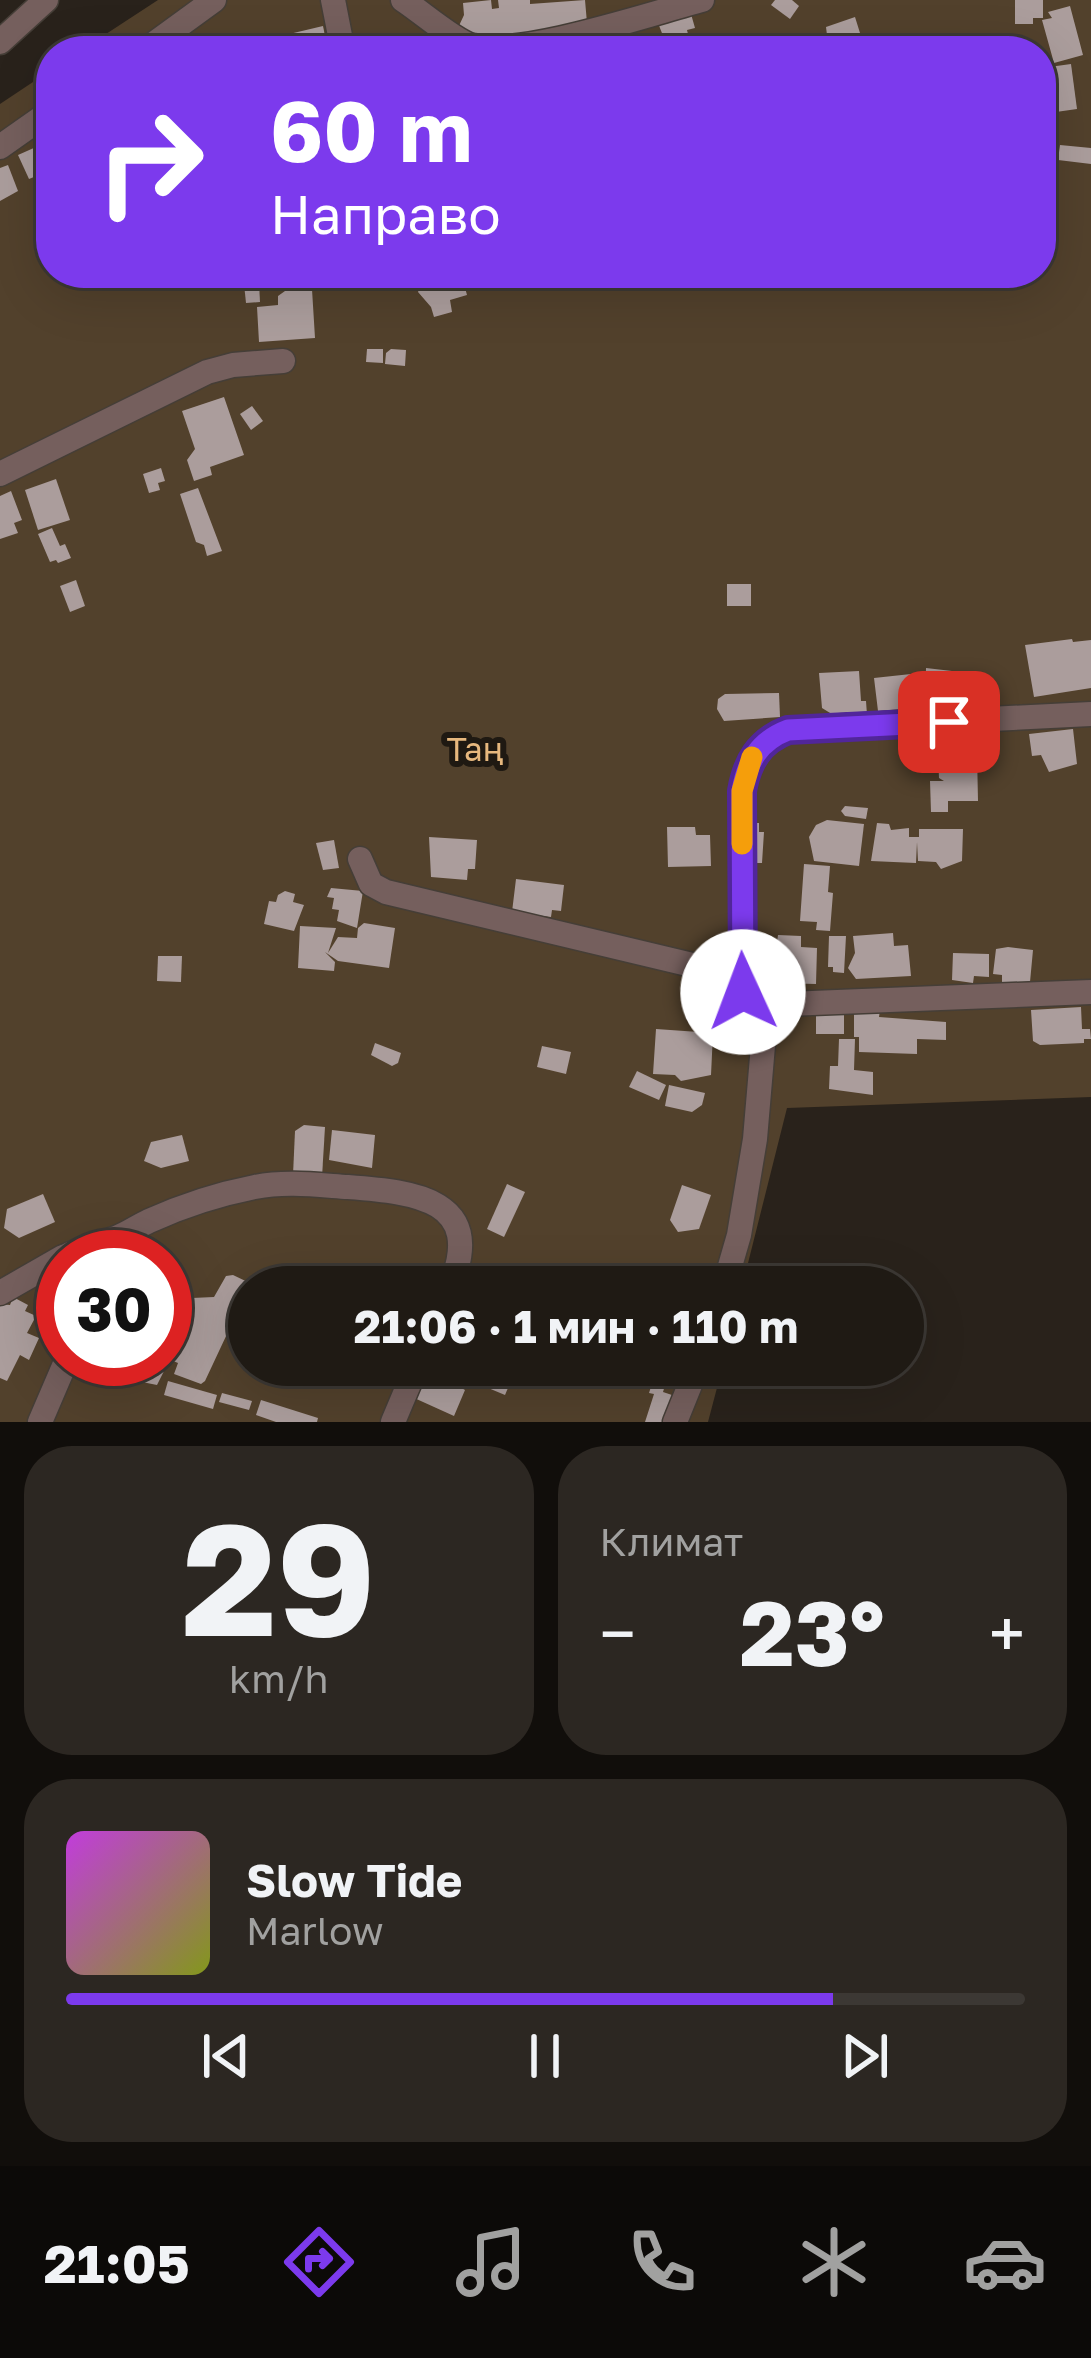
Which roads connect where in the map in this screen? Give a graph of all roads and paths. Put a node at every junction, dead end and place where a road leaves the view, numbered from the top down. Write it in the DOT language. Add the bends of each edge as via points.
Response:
graph roads {
  1 [pos="46,0"];
  2 [pos="214,0"];
  3 [pos="333,0"];
  4 [pos="403,0"];
  5 [pos="702,0"];
  6 [pos="165,36"];
  7 [pos="340,36"];
  8 [pos="455,36"];
  9 [pos="563,36"];
  10 [pos="0,41"];
  11 [pos="36,122"];
  12 [pos="0,147"];
  13 [pos="283,361"];
  14 [pos="0,474"];
  15 [pos="1091,714"];
  16 [pos="360,859"];
  17 [pos="743,992"];
  18 [pos="1091,992"];
  19 [pos="776,1007"];
  20 [pos="134,1230"];
  21 [pos="460,1266"];
  22 [pos="730,1266"];
  23 [pos="36,1272"];
  24 [pos="0,1293"];
  25 [pos="56,1386"];
  26 [pos="409,1386"];
  27 [pos="690,1386"];
  28 [pos="40,1422"];
  29 [pos="393,1422"];
  30 [pos="675,1422"];
  1 -- 10 [label="street"];
  2 -- 6 [label="street"];
  3 -- 7 [label="street"];
  4 -- 8 [label="street"];
  5 -- 9 [label="street"];
  11 -- 12 [label="street"];
  13 -- 14 [label="street" via="207,372"];
  15 -- 17 [label="street" via="788,730 770,739 750,760 742,791"];
  16 -- 17 [label="street" via="371,884 386,892 713,970"];
  17 -- 19 [label="street"];
  18 -- 19 [label="street"];
  19 -- 22 [label="street" via="765,1022 755,1138"];
  20 -- 21 [label="street" via="281,1183 413,1195 447,1210"];
  23 -- 24 [label="street"];
  25 -- 28 [label="street"];
  26 -- 29 [label="street"];
  27 -- 30 [label="street"];
}
